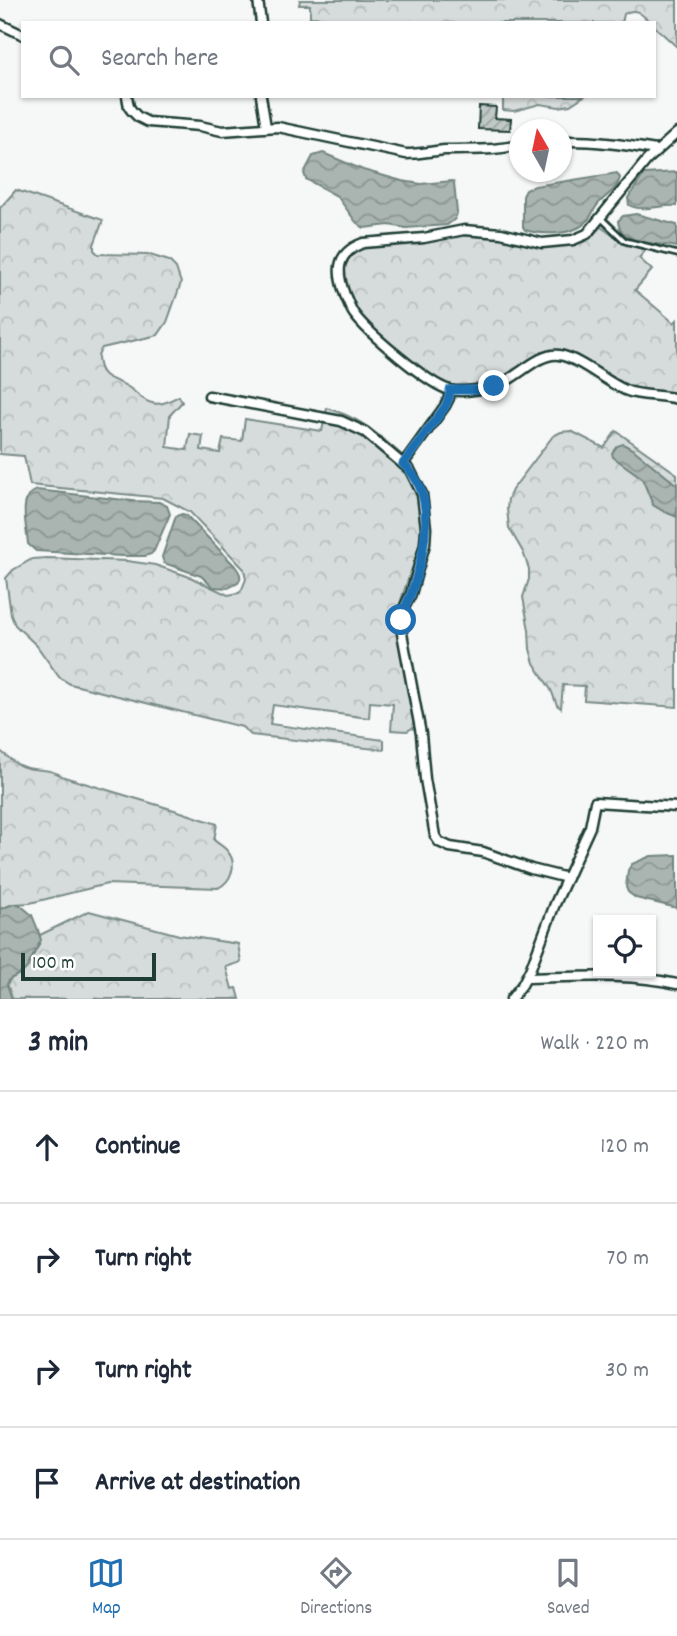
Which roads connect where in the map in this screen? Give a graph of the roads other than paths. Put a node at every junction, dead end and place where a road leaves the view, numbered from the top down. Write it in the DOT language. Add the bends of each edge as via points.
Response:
graph roads {
  1 [pos="258,0"];
  2 [pos="261,21"];
  3 [pos="0,24"];
  4 [pos="21,34"];
  5 [pos="127,98"];
  6 [pos="261,98"];
  7 [pos="266,127"];
  8 [pos="677,133"];
  9 [pos="572,141"];
  10 [pos="509,147"];
  11 [pos="656,150"];
  12 [pos="601,217"];
  13 [pos="677,254"];
  14 [pos="450,390"];
  15 [pos="209,396"];
  16 [pos="677,399"];
  17 [pos="403,464"];
  18 [pos="677,807"];
  19 [pos="567,877"];
  20 [pos="526,978"];
  21 [pos="677,984"];
  22 [pos="511,999"];
  1 -- 2 [label="street"];
  3 -- 4 [label="street"];
  5 -- 7 [label="street" via="132,111 148,122 222,131"];
  6 -- 7 [label="street"];
  7 -- 10 [label="street" via="406,154"];
  8 -- 11 [label="street"];
  9 -- 11 [label="street"];
  11 -- 12 [label="street"];
  12 -- 13 [label="lane" via="625,241"];
  12 -- 14 [label="street" via="587,234 564,242 542,243 464,230 363,243 346,253 340,280 354,315 421,374"];
  14 -- 16 [label="street" via="494,386 541,358 559,355 628,391"];
  14 -- 17 [label="street" via="445,407"];
  15 -- 17 [label="street" via="341,421 365,432"];
  17 -- 19 [label="street" via="419,487 426,528 401,628 435,836 450,847"];
  18 -- 19 [label="street" via="595,802 590,827"];
  19 -- 20 [label="street"];
  20 -- 21 [label="street" via="620,976"];
  20 -- 22 [label="street"];
}
